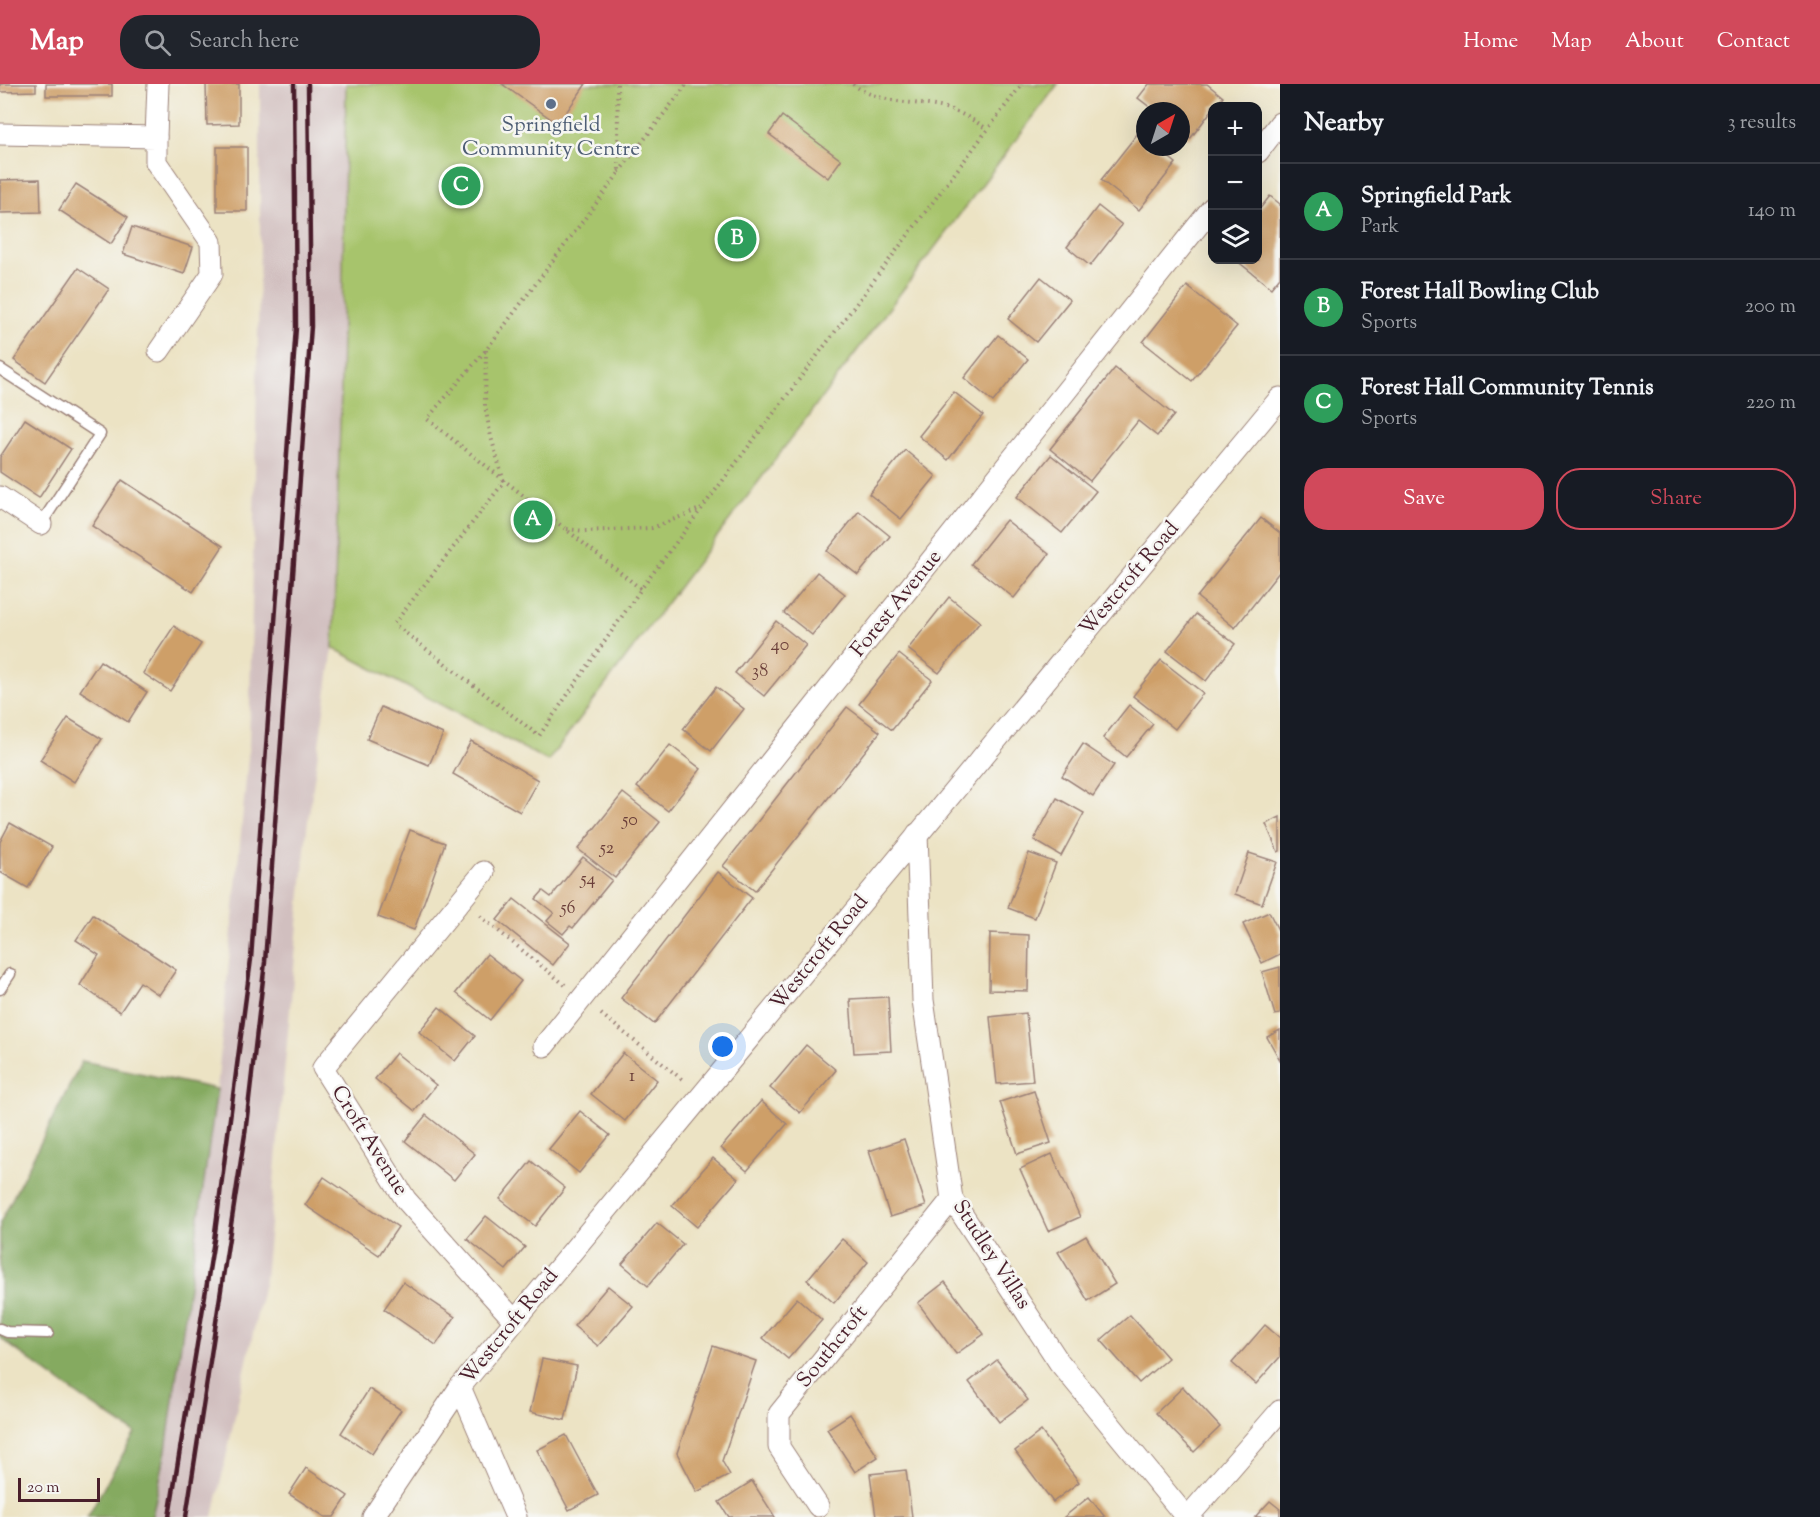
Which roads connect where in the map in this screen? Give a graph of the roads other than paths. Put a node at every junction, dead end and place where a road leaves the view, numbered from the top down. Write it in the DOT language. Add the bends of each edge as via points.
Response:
graph roads {
  1 [pos="158,84"];
  2 [pos="1280,123"];
  3 [pos="0,134"];
  4 [pos="156,137"];
  5 [pos="1262,146"];
  6 [pos="1210,210"];
  7 [pos="159,351"];
  8 [pos="0,369"];
  9 [pos="1276,410"];
  10 [pos="0,497"];
  11 [pos="41,524"];
  12 [pos="917,834"];
  13 [pos="484,872"];
  14 [pos="10,974"];
  15 [pos="0,989"];
  16 [pos="544,1046"];
  17 [pos="952,1199"];
  18 [pos="514,1320"];
  19 [pos="0,1329"];
  20 [pos="48,1332"];
  21 [pos="460,1387"];
  22 [pos="1280,1411"];
  23 [pos="818,1506"];
  24 [pos="373,1517"];
  25 [pos="516,1517"];
  26 [pos="1187,1517"];
  1 -- 4 [label="street"];
  2 -- 5 [label="street"];
  3 -- 4 [label="street"];
  4 -- 7 [label="street" via="156,162 211,242 212,274"];
  6 -- 16 [label="street, Forest Avenue"];
  8 -- 11 [label="lane" via="100,434"];
  9 -- 12 [label="street, Westcroft Road"];
  10 -- 11 [label="street"];
  12 -- 17 [label="street, Studley Villas" via="923,1000"];
  12 -- 18 [label="street, Westcroft Road"];
  13 -- 18 [label="street, Croft Avenue" via="323,1068 406,1200"];
  14 -- 15 [label="lane"];
  17 -- 23 [label="street, Southcroft" via="779,1414 779,1447"];
  17 -- 26 [label="street, Studley Villas" via="1059,1362"];
  18 -- 21 [label="street, Westcroft Road"];
  19 -- 20 [label="lane"];
  21 -- 24 [label="street, Westcroft Road"];
  21 -- 25 [label="street"];
  22 -- 26 [label="street"];
}
